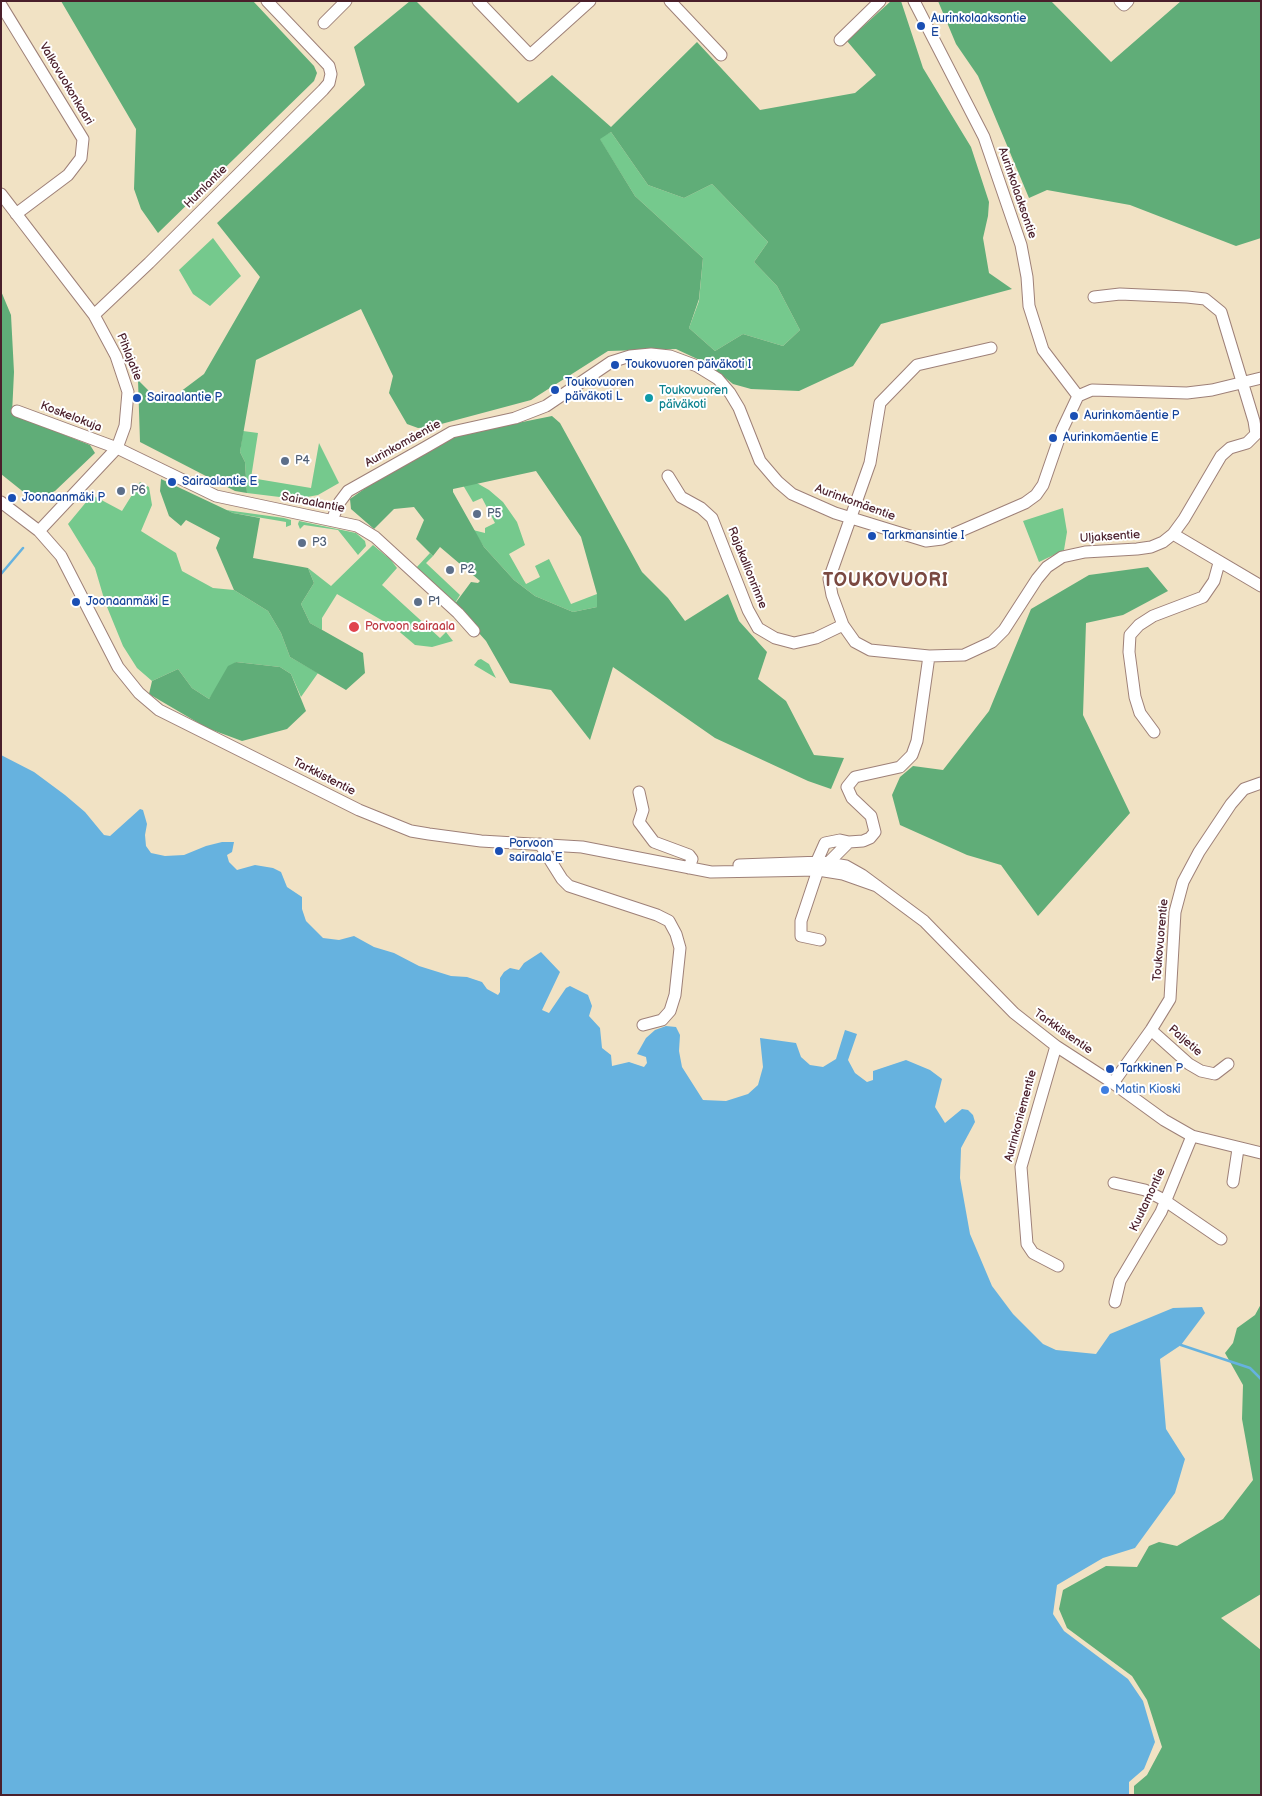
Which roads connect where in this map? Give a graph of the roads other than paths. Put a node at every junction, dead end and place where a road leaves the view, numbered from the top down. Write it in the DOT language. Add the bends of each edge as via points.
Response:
graph roads {
  1 [pos="267,1"];
  2 [pos="346,1"];
  3 [pos="478,1"];
  4 [pos="590,1"];
  5 [pos="670,1"];
  6 [pos="880,1"];
  7 [pos="914,1"];
  8 [pos="1120,1"];
  9 [pos="1128,1"];
  10 [pos="1,4"];
  11 [pos="324,22"];
  12 [pos="840,40"];
  13 [pos="721,55"];
  14 [pos="1,194"];
  15 [pos="16,214"];
  16 [pos="1094,297"];
  17 [pos="94,315"];
  18 [pos="991,348"];
  19 [pos="1261,378"];
  20 [pos="1242,384"];
  21 [pos="1078,396"];
  22 [pos="17,411"];
  23 [pos="117,448"];
  24 [pos="668,476"];
  25 [pos="1,502"];
  26 [pos="851,517"];
  27 [pos="332,520"];
  28 [pos="39,531"];
  29 [pos="1173,534"];
  30 [pos="1219,563"];
  31 [pos="1261,586"];
  32 [pos="843,625"];
  33 [pos="474,632"];
  34 [pos="929,656"];
  35 [pos="1154,732"];
  36 [pos="1261,783"];
  37 [pos="639,792"];
  38 [pos="849,842"];
  39 [pos="540,844"];
  40 [pos="830,863"];
  41 [pos="817,866"];
  42 [pos="694,869"];
  43 [pos="877,886"];
  44 [pos="820,940"];
  45 [pos="644,1025"];
  46 [pos="1151,1030"];
  47 [pos="1056,1046"];
  48 [pos="1228,1064"];
  49 [pos="1113,1083"];
  50 [pos="1192,1136"];
  51 [pos="1238,1149"];
  52 [pos="1261,1153"];
  53 [pos="1233,1182"];
  54 [pos="1114,1183"];
  55 [pos="1164,1200"];
  56 [pos="1221,1239"];
  57 [pos="1058,1266"];
  58 [pos="1115,1302"];
  1 -- 17 [label="street, Humlantie" via="329,66 332,74 324,90"];
  2 -- 11 [label="street"];
  3 -- 4 [label="street" via="530,55"];
  5 -- 13 [label="street"];
  6 -- 12 [label="street"];
  7 -- 21 [label="street, Aurinkolaaksontie" via="984,137 1021,245 1029,306 1043,350"];
  8 -- 9 [label="street" via="1124,5"];
  10 -- 15 [label="street, Valkovuokonkaari" via="83,139 81,158 68,175"];
  14 -- 15 [label="street, Pihlajatie"];
  15 -- 17 [label="street, Pihlajatie"];
  16 -- 20 [label="street, Uljaksentie" via="1120,294 1205,299 1221,312"];
  17 -- 23 [label="street, Pihlajatie" via="116,356 128,392 125,426"];
  18 -- 26 [label="street" via="917,365 880,403 870,463"];
  19 -- 20 [label="street"];
  20 -- 21 [label="street" via="1188,393 1092,390"];
  20 -- 29 [label="street, Uljaksentie" via="1256,434 1247,443 1230,448 1221,456"];
  21 -- 26 [label="street, Aurinkomäentie" via="1043,485 1025,503 942,539 926,541"];
  22 -- 23 [label="street, Koskelokuja"];
  23 -- 27 [label="street, Sairaalantie" via="216,496"];
  23 -- 28 [label="street, Pihlajatie"];
  24 -- 32 [label="street, Rajakallionrinne" via="681,497 712,518 758,628 775,638 794,643 816,638"];
  25 -- 28 [label="street, Tarkkistentie"];
  26 -- 27 [label="street, Aurinkomäentie" via="792,494 778,482 760,461 739,408 718,379 697,366 670,356 651,354 611,362 546,406 515,418 452,432 348,491 338,503"];
  26 -- 32 [label="street" via="829,579"];
  27 -- 33 [label="street, Sairaalantie" via="357,526 375,537 458,613"];
  28 -- 39 [label="street, Tarkkistentie" via="67,566 118,667 139,693 159,710 359,810 411,831 481,841"];
  29 -- 30 [label="street"];
  29 -- 34 [label="street, Uljaksentie" via="1151,547 1085,552 1062,558 1037,578 1004,630 992,642 964,655"];
  30 -- 31 [label="street"];
  30 -- 35 [label="street" via="1214,582 1203,597 1153,616 1130,634 1135,698 1140,713"];
  32 -- 34 [label="street, Uljaksentie" via="855,642 870,650"];
  34 -- 38 [label="street" via="916,748 900,767 861,775 850,781 847,792 871,816 875,829 870,838"];
  36 -- 46 [label="street, Toukovuorentie" via="1244,789 1231,804 1183,882 1176,912 1170,999"];
  37 -- 42 [label="street" via="643,827 654,842 689,855"];
  38 -- 40 [label="street"];
  38 -- 41 [label="street" via="825,843"];
  39 -- 42 [label="street, Tarkkistentie" via="582,847"];
  39 -- 45 [label="street" via="569,886 669,921 680,948 675,995 670,1011 662,1020"];
  40 -- 41 [label="street"];
  40 -- 43 [label="street, Tarkkistentie" via="854,871"];
  41 -- 42 [label="street, Tarkkistentie" via="771,862"];
  41 -- 43 [label="street, Tarkkistentie"];
  41 -- 44 [label="street" via="801,921 801,936"];
  43 -- 47 [label="street, Tarkkistentie" via="924,921 1014,1013"];
  46 -- 48 [label="street, Paljetie" via="1200,1071 1215,1074"];
  46 -- 49 [label="street, Toukovuorentie"];
  47 -- 49 [label="street, Tarkkistentie"];
  47 -- 57 [label="street, Aurinkoniementie" via="1020,1167 1027,1244 1034,1253"];
  49 -- 50 [label="street, Tarkkistentie" via="1153,1113"];
  50 -- 51 [label="street, Tarkkistentie"];
  50 -- 55 [label="street, Kuutamontie"];
  51 -- 52 [label="street, Tarkkistentie"];
  51 -- 53 [label="street"];
  54 -- 55 [label="street" via="1145,1190"];
  55 -- 56 [label="street"];
  55 -- 58 [label="street, Kuutamontie" via="1154,1224 1120,1281"];
}
